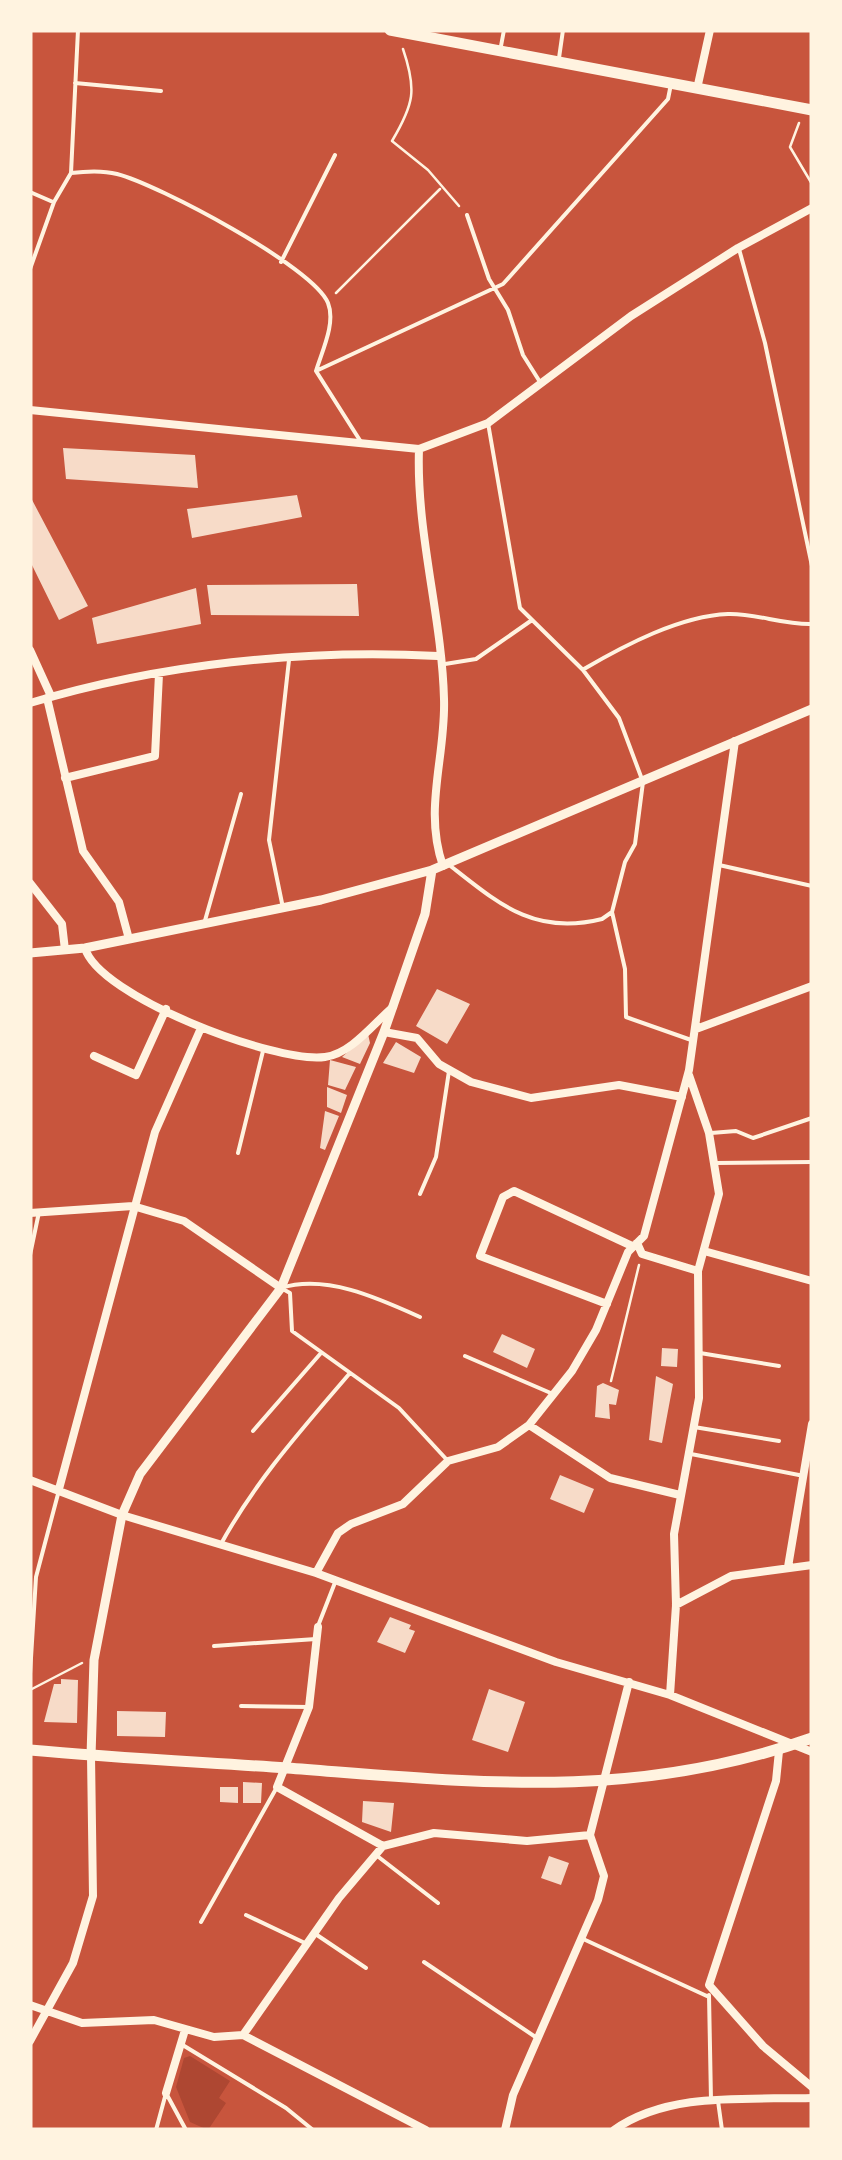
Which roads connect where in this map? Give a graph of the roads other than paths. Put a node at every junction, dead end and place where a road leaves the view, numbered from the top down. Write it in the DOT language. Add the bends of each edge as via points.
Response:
graph roads {
  1 [pos="78,30"];
  2 [pos="390,30"];
  3 [pos="504,30"];
  4 [pos="563,30"];
  5 [pos="710,30"];
  6 [pos="406,32"];
  7 [pos="500,51"];
  8 [pos="558,62"];
  9 [pos="75,83"];
  10 [pos="671,84"];
  11 [pos="696,89"];
  12 [pos="160,91"];
  13 [pos="808,110"];
  14 [pos="335,154"];
  15 [pos="71,173"];
  16 [pos="30,192"];
  17 [pos="54,202"];
  18 [pos="812,208"];
  19 [pos="467,215"];
  20 [pos="738,248"];
  21 [pos="281,262"];
  22 [pos="30,269"];
  23 [pos="496,286"];
  24 [pos="316,370"];
  25 [pos="540,382"];
  26 [pos="30,410"];
  27 [pos="488,422"];
  28 [pos="362,442"];
  29 [pos="419,448"];
  30 [pos="812,566"];
  31 [pos="533,620"];
  32 [pos="812,624"];
  33 [pos="30,650"];
  34 [pos="290,656"];
  35 [pos="439,661"];
  36 [pos="584,670"];
  37 [pos="159,674"];
  38 [pos="48,696"];
  39 [pos="30,703"];
  40 [pos="812,709"];
  41 [pos="735,741"];
  42 [pos="65,778"];
  43 [pos="643,782"];
  44 [pos="240,794"];
  45 [pos="718,864"];
  46 [pos="441,867"];
  47 [pos="30,882"];
  48 [pos="812,886"];
  49 [pos="283,908"];
  50 [pos="612,912"];
  51 [pos="204,924"];
  52 [pos="129,939"];
  53 [pos="85,948"];
  54 [pos="64,950"];
  55 [pos="30,953"];
  56 [pos="812,986"];
  57 [pos="393,1006"];
  58 [pos="166,1010"];
  59 [pos="201,1028"];
  60 [pos="696,1029"];
  61 [pos="384,1032"];
  62 [pos="694,1040"];
  63 [pos="263,1051"];
  64 [pos="94,1056"];
  65 [pos="450,1071"];
  66 [pos="688,1073"];
  67 [pos="682,1097"];
  68 [pos="812,1118"];
  69 [pos="710,1133"];
  70 [pos="238,1153"];
  71 [pos="812,1162"];
  72 [pos="716,1163"];
  73 [pos="420,1194"];
  74 [pos="133,1206"];
  75 [pos="34,1212"];
  76 [pos="635,1245"];
  77 [pos="704,1251"];
  78 [pos="30,1255"];
  79 [pos="698,1271"];
  80 [pos="812,1281"];
  81 [pos="280,1288"];
  82 [pos="607,1304"];
  83 [pos="420,1316"];
  84 [pos="321,1353"];
  85 [pos="700,1353"];
  86 [pos="464,1356"];
  87 [pos="780,1366"];
  88 [pos="350,1373"];
  89 [pos="553,1394"];
  90 [pos="812,1424"];
  91 [pos="528,1426"];
  92 [pos="694,1427"];
  93 [pos="253,1431"];
  94 [pos="780,1441"];
  95 [pos="688,1453"];
  96 [pos="448,1461"];
  97 [pos="804,1476"];
  98 [pos="30,1480"];
  99 [pos="59,1489"];
  100 [pos="680,1494"];
  101 [pos="122,1515"];
  102 [pos="221,1544"];
  103 [pos="812,1565"];
  104 [pos="788,1567"];
  105 [pos="316,1573"];
  106 [pos="336,1580"];
  107 [pos="676,1605"];
  108 [pos="318,1627"];
  109 [pos="316,1640"];
  110 [pos="214,1646"];
  111 [pos="30,1674"];
  112 [pos="628,1682"];
  113 [pos="670,1695"];
  114 [pos="241,1706"];
  115 [pos="309,1706"];
  116 [pos="812,1738"];
  117 [pos="797,1744"];
  118 [pos="30,1750"];
  119 [pos="778,1751"];
  120 [pos="812,1752"];
  121 [pos="91,1756"];
  122 [pos="284,1768"];
  123 [pos="602,1782"];
  124 [pos="277,1787"];
  125 [pos="590,1835"];
  126 [pos="383,1846"];
  127 [pos="376,1856"];
  128 [pos="438,1903"];
  129 [pos="246,1915"];
  130 [pos="202,1922"];
  131 [pos="314,1933"];
  132 [pos="581,1938"];
  133 [pos="306,1944"];
  134 [pos="424,1962"];
  135 [pos="366,1968"];
  136 [pos="710,1985"];
  137 [pos="709,1996"];
  138 [pos="30,2004"];
  139 [pos="47,2012"];
  140 [pos="185,2030"];
  141 [pos="242,2034"];
  142 [pos="537,2038"];
  143 [pos="30,2041"];
  144 [pos="181,2044"];
  145 [pos="812,2087"];
  146 [pos="166,2093"];
  147 [pos="812,2098"];
  148 [pos="715,2101"];
  149 [pos="156,2130"];
  150 [pos="186,2130"];
  151 [pos="313,2130"];
  152 [pos="426,2130"];
  153 [pos="506,2130"];
  154 [pos="614,2130"];
  155 [pos="722,2130"];
  1 -- 9 [label="lane"];
  2 -- 6 [label="main road"];
  3 -- 7 [label="lane"];
  4 -- 8 [label="lane"];
  5 -- 11 [label="street"];
  6 -- 7 [label="main road"];
  7 -- 8 [label="main road"];
  8 -- 10 [label="main road"];
  9 -- 12 [label="lane"];
  9 -- 15 [label="lane"];
  10 -- 11 [label="main road"];
  10 -- 23 [label="lane" via="668,100 630,144"];
  11 -- 13 [label="main road"];
  14 -- 21 [label="lane"];
  15 -- 17 [label="lane"];
  15 -- 21 [label="lane" via="118,174 163,192"];
  16 -- 17 [label="lane"];
  17 -- 22 [label="lane"];
  18 -- 20 [label="street"];
  19 -- 23 [label="lane"];
  20 -- 25 [label="street"];
  20 -- 30 [label="lane"];
  21 -- 24 [label="lane" via="328,302"];
  23 -- 24 [label="lane"];
  23 -- 25 [label="lane"];
  24 -- 28 [label="lane"];
  25 -- 27 [label="street"];
  26 -- 28 [label="street"];
  27 -- 29 [label="street"];
  27 -- 31 [label="lane" via="515,594"];
  28 -- 29 [label="street"];
  29 -- 35 [label="street"];
  31 -- 35 [label="lane" via="476,659"];
  31 -- 36 [label="lane"];
  32 -- 36 [label="lane" via="730,614 680,624"];
  33 -- 38 [label="street"];
  34 -- 35 [label="street"];
  34 -- 37 [label="street"];
  34 -- 49 [label="lane" via="269,840"];
  35 -- 46 [label="street" via="444,700 433,798"];
  36 -- 43 [label="lane" via="619,718"];
  37 -- 38 [label="street"];
  37 -- 42 [label="street" via="155,756"];
  38 -- 39 [label="street"];
  38 -- 42 [label="street"];
  40 -- 41 [label="street"];
  41 -- 43 [label="street"];
  41 -- 45 [label="street"];
  42 -- 52 [label="street" via="83,851 119,902"];
  43 -- 46 [label="street"];
  43 -- 50 [label="lane" via="639,830"];
  44 -- 51 [label="lane"];
  45 -- 48 [label="lane"];
  45 -- 60 [label="street"];
  46 -- 49 [label="street"];
  46 -- 50 [label="lane" via="534,921 581,924"];
  46 -- 57 [label="street"];
  47 -- 54 [label="street" via="62,924"];
  49 -- 51 [label="street"];
  50 -- 62 [label="lane" via="626,969 626,1017"];
  51 -- 52 [label="street"];
  52 -- 53 [label="street"];
  53 -- 54 [label="street"];
  53 -- 58 [label="street" via="106,978"];
  54 -- 55 [label="street"];
  56 -- 60 [label="street"];
  57 -- 61 [label="street"];
  57 -- 63 [label="street" via="340,1053 324,1058"];
  58 -- 59 [label="street"];
  58 -- 64 [label="street" via="136,1075"];
  59 -- 63 [label="street"];
  59 -- 74 [label="street" via="155,1132"];
  60 -- 62 [label="street"];
  61 -- 65 [label="street" via="417,1038"];
  61 -- 81 [label="street"];
  62 -- 66 [label="street"];
  63 -- 70 [label="lane"];
  65 -- 67 [label="street" via="531,1098 619,1085"];
  65 -- 73 [label="lane" via="436,1157"];
  66 -- 67 [label="street"];
  66 -- 69 [label="street"];
  67 -- 76 [label="street" via="644,1236"];
  68 -- 69 [label="lane" via="752,1138 736,1131"];
  69 -- 72 [label="street"];
  71 -- 72 [label="lane"];
  72 -- 77 [label="street" via="720,1194"];
  74 -- 75 [label="street"];
  74 -- 81 [label="street" via="184,1221"];
  74 -- 99 [label="street"];
  75 -- 78 [label="lane"];
  76 -- 79 [label="street" via="642,1254"];
  76 -- 82 [label="street"];
  76 -- 82 [label="street" via="514,1191 503,1197 480,1256"];
  77 -- 79 [label="street"];
  77 -- 80 [label="street"];
  79 -- 85 [label="street"];
  81 -- 83 [label="lane" via="305,1280"];
  81 -- 84 [label="lane" via="290,1293 292,1331"];
  81 -- 101 [label="street" via="140,1474"];
  82 -- 89 [label="street"];
  84 -- 88 [label="lane"];
  84 -- 93 [label="lane"];
  85 -- 87 [label="lane"];
  85 -- 92 [label="street"];
  86 -- 89 [label="lane"];
  88 -- 96 [label="lane" via="399,1408"];
  88 -- 102 [label="lane" via="276,1458"];
  89 -- 91 [label="street"];
  90 -- 97 [label="street"];
  91 -- 96 [label="street" via="498,1448"];
  91 -- 100 [label="street" via="610,1478"];
  92 -- 94 [label="lane"];
  92 -- 95 [label="street"];
  95 -- 97 [label="lane"];
  95 -- 100 [label="street"];
  96 -- 105 [label="street" via="403,1504 338,1533"];
  97 -- 104 [label="street"];
  98 -- 99 [label="street"];
  99 -- 101 [label="street"];
  99 -- 111 [label="lane" via="36,1578"];
  100 -- 107 [label="street"];
  101 -- 102 [label="street"];
  101 -- 121 [label="street" via="94,1660"];
  102 -- 105 [label="street"];
  103 -- 104 [label="street"];
  104 -- 107 [label="street" via="731,1576"];
  105 -- 106 [label="street"];
  106 -- 108 [label="lane"];
  106 -- 112 [label="street"];
  107 -- 113 [label="street"];
  108 -- 109 [label="street"];
  109 -- 110 [label="lane"];
  109 -- 115 [label="street"];
  112 -- 113 [label="street"];
  112 -- 123 [label="street"];
  113 -- 117 [label="street"];
  114 -- 115 [label="lane"];
  115 -- 122 [label="street"];
  116 -- 117 [label="main road"];
  117 -- 119 [label="main road"];
  117 -- 120 [label="street"];
  118 -- 121 [label="main road"];
  119 -- 123 [label="main road" via="680,1774"];
  119 -- 136 [label="street" via="776,1781"];
  121 -- 122 [label="main road"];
  121 -- 139 [label="street" via="94,1896 73,1963"];
  122 -- 123 [label="main road"];
  122 -- 124 [label="street"];
  123 -- 125 [label="street"];
  124 -- 126 [label="street"];
  124 -- 130 [label="lane"];
  125 -- 126 [label="street" via="526,1841 434,1833"];
  125 -- 132 [label="street" via="604,1876"];
  126 -- 127 [label="street"];
  127 -- 128 [label="lane"];
  127 -- 131 [label="street"];
  129 -- 133 [label="lane"];
  131 -- 133 [label="street"];
  131 -- 135 [label="lane"];
  132 -- 137 [label="lane"];
  132 -- 142 [label="street"];
  133 -- 141 [label="street"];
  134 -- 142 [label="lane"];
  136 -- 137 [label="lane"];
  136 -- 145 [label="street" via="763,2046"];
  137 -- 148 [label="lane"];
  138 -- 139 [label="street"];
  139 -- 140 [label="street" via="82,2023 154,2020"];
  139 -- 143 [label="street"];
  140 -- 141 [label="street"];
  140 -- 144 [label="street"];
  141 -- 152 [label="street"];
  142 -- 153 [label="street"];
  144 -- 146 [label="street"];
  144 -- 151 [label="lane"];
  146 -- 149 [label="lane"];
  146 -- 150 [label="lane"];
  147 -- 148 [label="street"];
  148 -- 154 [label="street" via="668,2106"];
  148 -- 155 [label="lane"];
}
